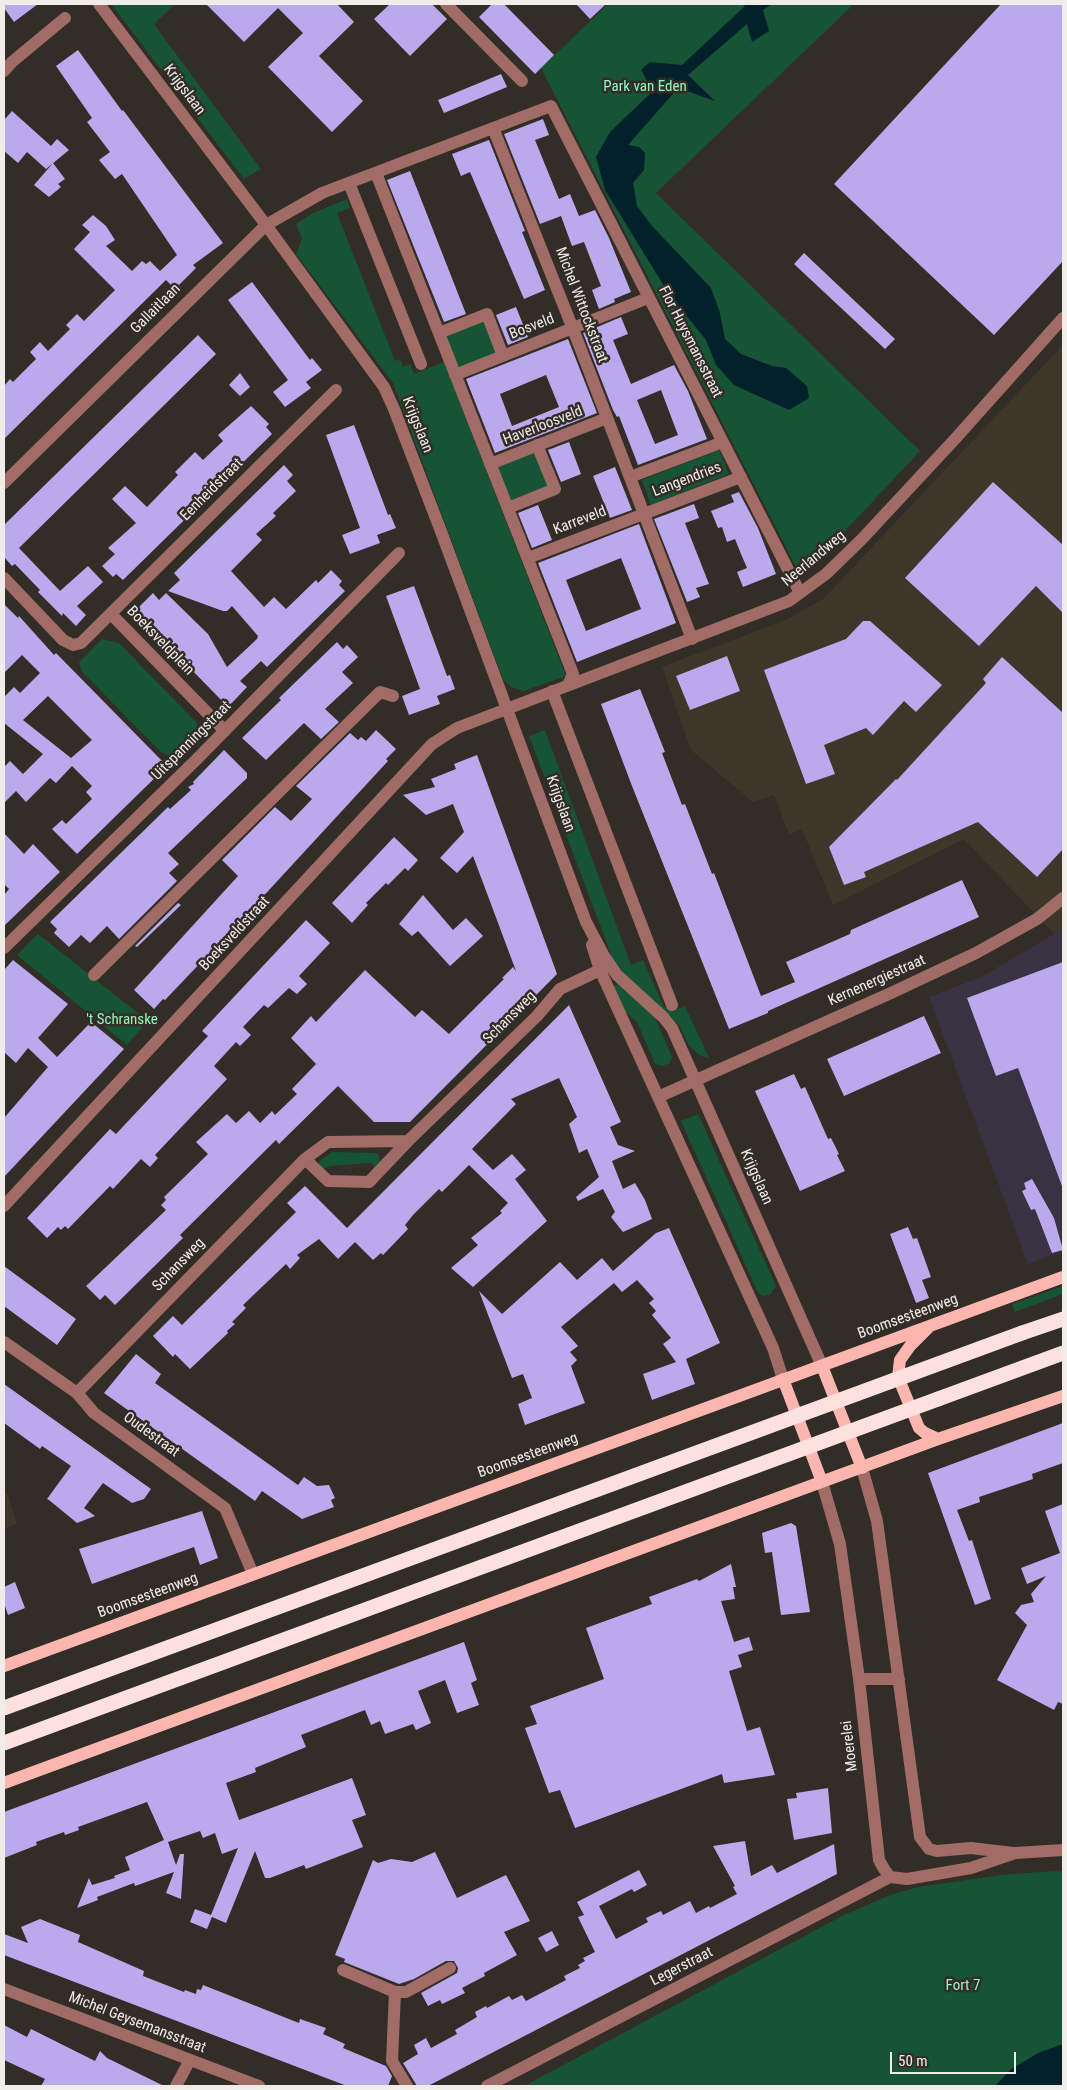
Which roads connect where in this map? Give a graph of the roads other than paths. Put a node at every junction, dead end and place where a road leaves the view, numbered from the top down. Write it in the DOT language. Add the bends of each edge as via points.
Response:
graph roads {
  1 [pos="99,4"];
  2 [pos="446,4"];
  3 [pos="66,18"];
  4 [pos="4,70"];
  5 [pos="522,81"];
  6 [pos="493,128"];
  7 [pos="376,173"];
  8 [pos="349,183"];
  9 [pos="266,225"];
  10 [pos="648,298"];
  11 [pos="1063,318"];
  12 [pos="573,329"];
  13 [pos="439,333"];
  14 [pos="503,356"];
  15 [pos="421,364"];
  16 [pos="455,375"];
  17 [pos="336,390"];
  18 [pos="607,418"];
  19 [pos="723,442"];
  20 [pos="537,446"];
  21 [pos="490,464"];
  22 [pos="741,476"];
  23 [pos="630,477"];
  24 [pos="4,483"];
  25 [pos="508,508"];
  26 [pos="644,514"];
  27 [pos="399,553"];
  28 [pos="528,558"];
  29 [pos="4,578"];
  30 [pos="800,593"];
  31 [pos="111,614"];
  32 [pos="692,639"];
  33 [pos="568,685"];
  34 [pos="552,691"];
  35 [pos="392,696"];
  36 [pos="508,708"];
  37 [pos="225,731"];
  38 [pos="1063,898"];
  39 [pos="586,922"];
  40 [pos="4,948"];
  41 [pos="600,970"];
  42 [pos="94,975"];
  43 [pos="672,1005"];
  44 [pos="696,1080"];
  45 [pos="658,1097"];
  46 [pos="408,1141"];
  47 [pos="305,1159"];
  48 [pos="4,1206"];
  49 [pos="1063,1277"];
  50 [pos="1063,1319"];
  51 [pos="930,1326"];
  52 [pos="4,1342"];
  53 [pos="1063,1353"];
  54 [pos="822,1366"];
  55 [pos="783,1379"];
  56 [pos="77,1393"];
  57 [pos="1063,1396"];
  58 [pos="938,1440"];
  59 [pos="862,1468"];
  60 [pos="822,1482"];
  61 [pos="253,1574"];
  62 [pos="4,1666"];
  63 [pos="859,1679"];
  64 [pos="899,1679"];
  65 [pos="4,1708"];
  66 [pos="4,1743"];
  67 [pos="4,1783"];
  68 [pos="1063,1850"];
  69 [pos="1015,1854"];
  70 [pos="890,1877"];
  71 [pos="450,1968"];
  72 [pos="343,1970"];
  73 [pos="4,1990"];
  74 [pos="396,1992"];
  75 [pos="190,2060"];
  76 [pos="176,2086"];
  77 [pos="259,2086"];
  78 [pos="407,2086"];
  79 [pos="487,2086"];
  1 -- 9 [label="street, Krijgslaan"];
  2 -- 5 [label="street"];
  3 -- 4 [label="street"];
  6 -- 7 [label="street"];
  6 -- 10 [label="street, Flor Huysmansstraat" via="551,106"];
  6 -- 12 [label="street, Michel Wittockstraat"];
  7 -- 8 [label="street"];
  7 -- 13 [label="street"];
  8 -- 9 [label="street, Gallaitlaan" via="310,199"];
  8 -- 15 [label="street"];
  9 -- 24 [label="street, Gallaitlaan"];
  9 -- 36 [label="street, Krijgslaan" via="384,387"];
  10 -- 12 [label="street, Bosveld"];
  10 -- 19 [label="street, Flor Huysmansstraat"];
  11 -- 30 [label="street, Neerlandweg" via="862,539 826,574"];
  12 -- 14 [label="street, Bosveld"];
  12 -- 18 [label="street, Michel Wittockstraat"];
  13 -- 14 [label="street, Bosveld" via="487,314"];
  13 -- 16 [label="street"];
  14 -- 16 [label="street, Bosveld"];
  16 -- 21 [label="street"];
  17 -- 31 [label="street, Eenheidstraat"];
  18 -- 20 [label="street, Haverloosveld"];
  18 -- 23 [label="street, Michel Wittockstraat"];
  19 -- 22 [label="street, Flor Huysmansstraat"];
  19 -- 23 [label="street"];
  20 -- 21 [label="street, Haverloosveld"];
  20 -- 25 [label="street" via="555,489"];
  21 -- 25 [label="street"];
  22 -- 26 [label="street, Langendries"];
  22 -- 30 [label="street, Flor Huysmansstraat"];
  23 -- 26 [label="street, Michel Wittockstraat"];
  25 -- 28 [label="street"];
  26 -- 28 [label="street, Karreveld"];
  26 -- 32 [label="street, Michel Wittockstraat"];
  27 -- 37 [label="street, Uitspanningstraat"];
  28 -- 33 [label="street" via="573,674"];
  29 -- 31 [label="street, Boeksveldplein" via="62,640 73,645 80,643"];
  30 -- 32 [label="street, Neerlandweg" via="789,601"];
  31 -- 37 [label="street, Boeksveldplein"];
  32 -- 33 [label="street, Neerlandweg"];
  33 -- 34 [label="street, Neerlandweg"];
  34 -- 36 [label="street, Neerlandweg"];
  34 -- 43 [label="street"];
  35 -- 42 [label="street" via="380,692"];
  36 -- 39 [label="street, Krijgslaan"];
  36 -- 48 [label="street, Boeksveldstraat" via="457,728 432,744"];
  37 -- 40 [label="street, Uitspanningstraat"];
  38 -- 44 [label="street, Kernenergiestraat" via="1037,920 968,956"];
  39 -- 41 [label="street, Krijgslaan"];
  39 -- 44 [label="street, Krijgslaan" via="617,975 672,1028"];
  41 -- 45 [label="street, Krijgslaan"];
  41 -- 46 [label="street, Schansweg" via="560,989 537,1016"];
  44 -- 45 [label="street, Kernenergiestraat"];
  44 -- 54 [label="street, Krijgslaan"];
  45 -- 55 [label="street, Krijgslaan" via="765,1331"];
  46 -- 47 [label="street, Schansweg" via="328,1142"];
  46 -- 47 [label="street, Schansweg" via="370,1182 328,1181"];
  47 -- 56 [label="street, Schansweg"];
  49 -- 51 [label="main road, Boomsesteenweg"];
  50 -- 65 [label="highway, bridge"];
  51 -- 54 [label="main road, Boomsesteenweg"];
  51 -- 58 [label="main road" via="900,1360 898,1377 920,1428"];
  52 -- 56 [label="street, Oudestraat"];
  53 -- 66 [label="highway, bridge"];
  54 -- 55 [label="main road, Boomsesteenweg"];
  54 -- 59 [label="main road, Krijgslaan"];
  55 -- 60 [label="main road, Krijgslaan"];
  55 -- 61 [label="main road, Boomsesteenweg"];
  56 -- 61 [label="street, Oudestraat" via="94,1414 225,1508"];
  57 -- 58 [label="main road"];
  58 -- 59 [label="main road"];
  59 -- 60 [label="main road"];
  59 -- 64 [label="street" via="877,1521"];
  60 -- 63 [label="street, Moerelei" via="840,1544"];
  60 -- 67 [label="main road"];
  61 -- 62 [label="main road, Boomsesteenweg"];
  63 -- 64 [label="street"];
  63 -- 70 [label="street, Moerelei" via="879,1860"];
  64 -- 69 [label="street" via="920,1837 924,1844 937,1851 971,1848"];
  68 -- 69 [label="street"];
  69 -- 70 [label="street" via="971,1868 907,1879"];
  70 -- 79 [label="street, Legerstraat"];
  71 -- 74 [label="street" via="406,1992"];
  72 -- 74 [label="street"];
  73 -- 75 [label="street, Michel Geysemansstraat"];
  74 -- 78 [label="street" via="392,2061"];
  75 -- 76 [label="street"];
  75 -- 77 [label="street, Michel Geysemansstraat"];
}
